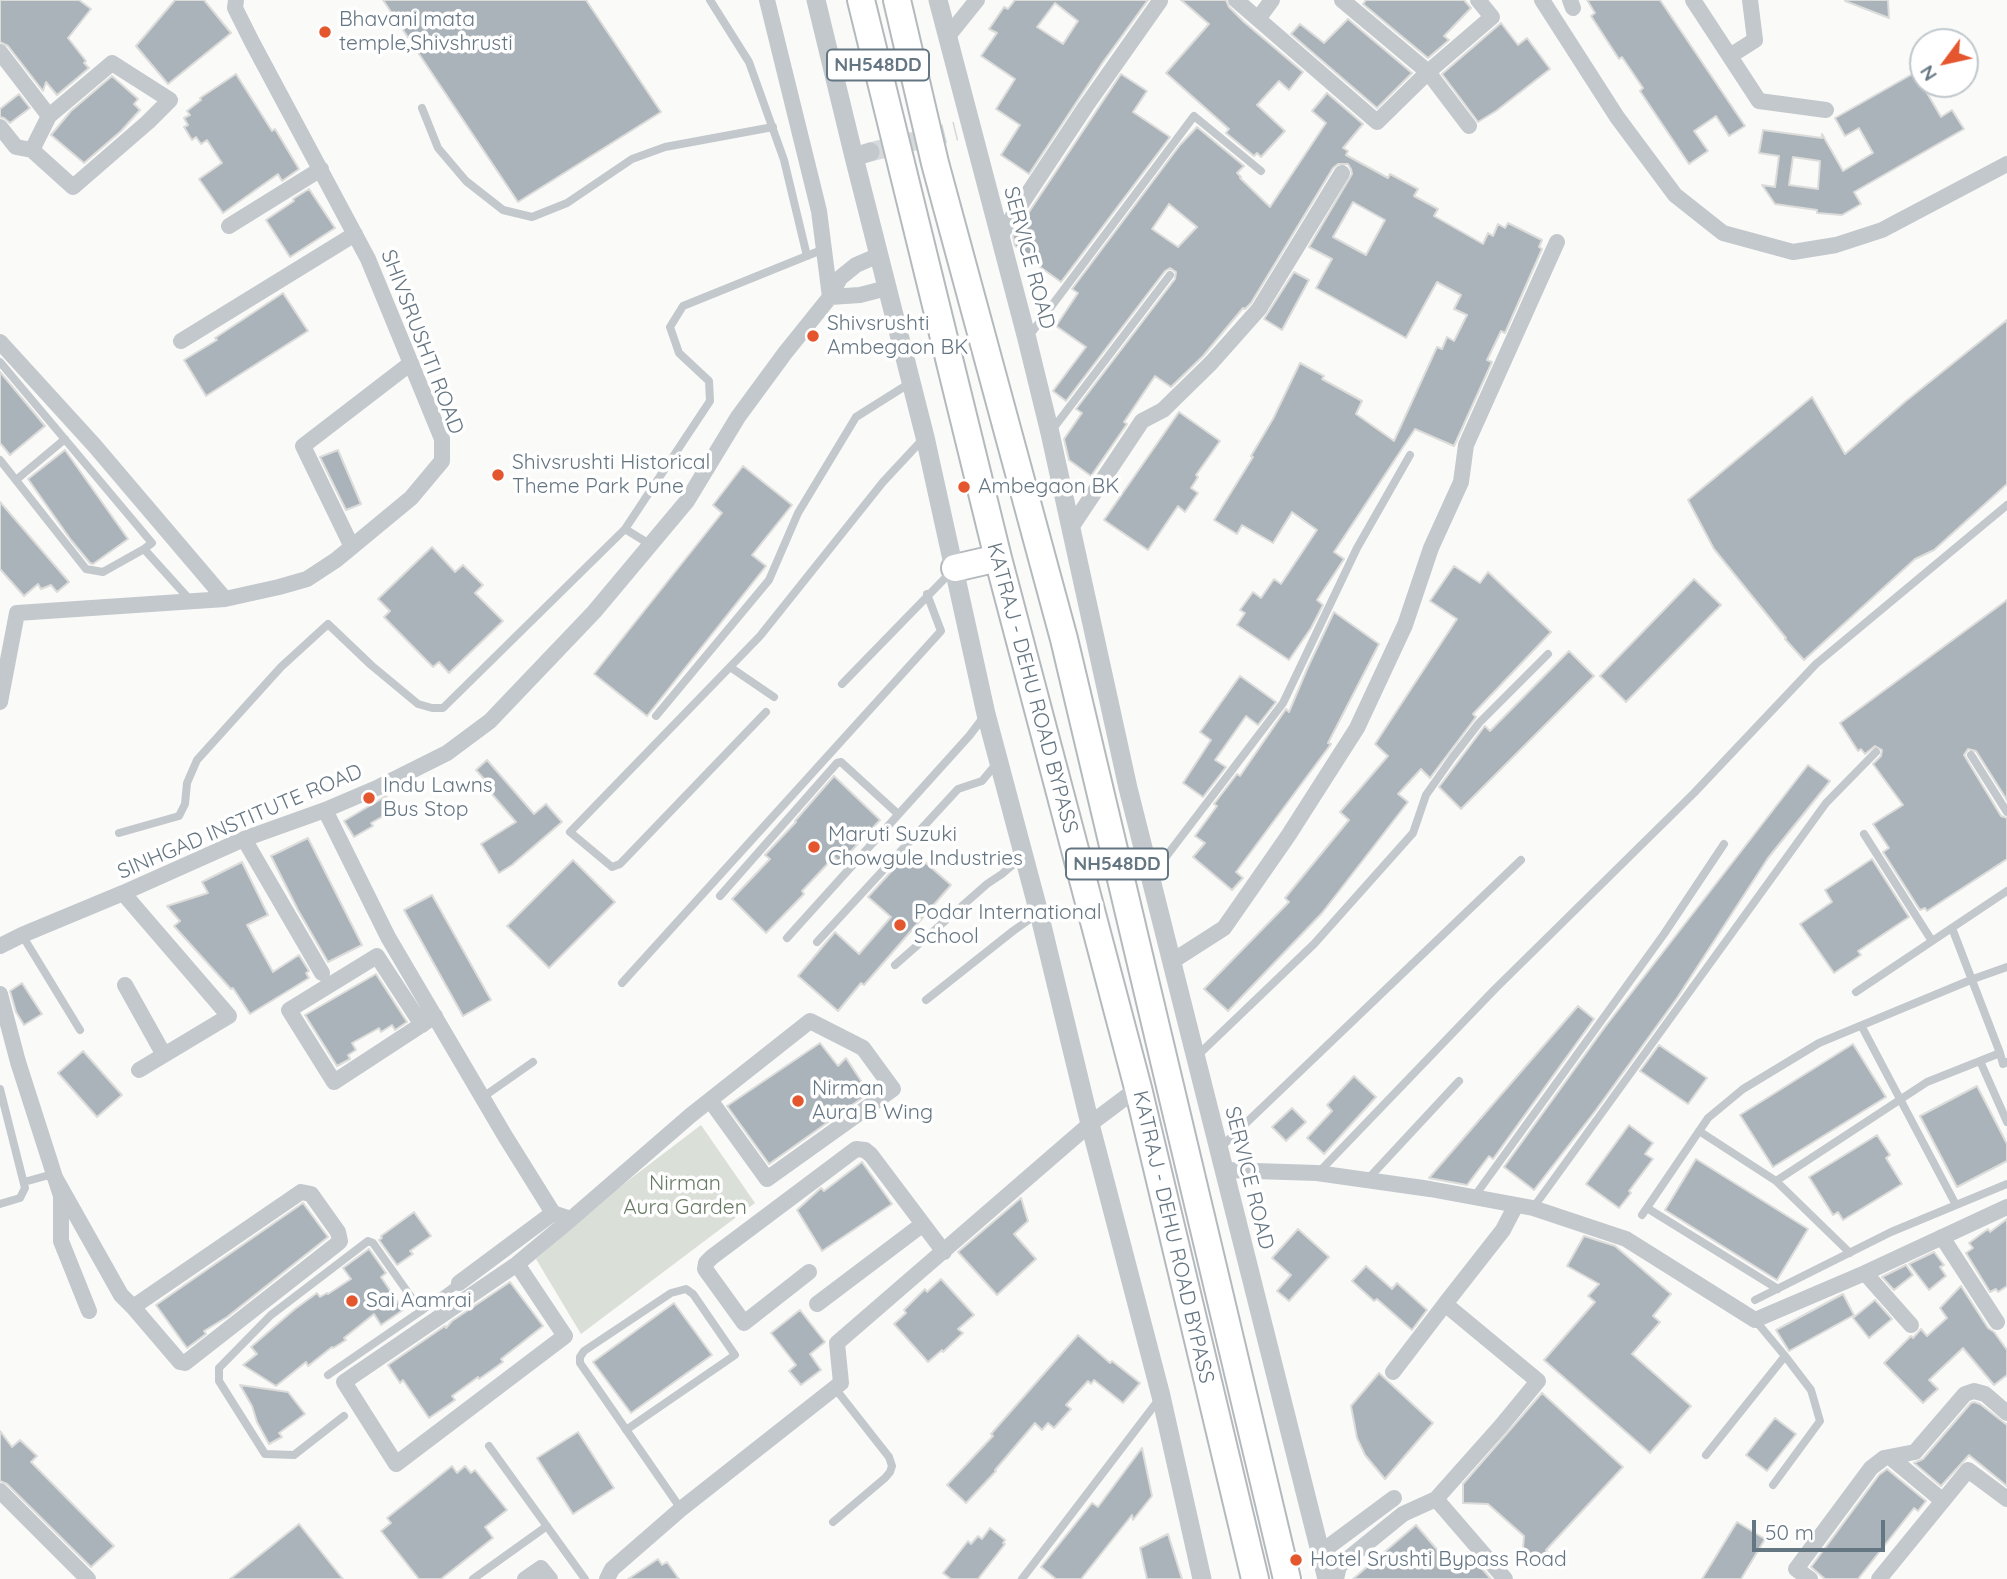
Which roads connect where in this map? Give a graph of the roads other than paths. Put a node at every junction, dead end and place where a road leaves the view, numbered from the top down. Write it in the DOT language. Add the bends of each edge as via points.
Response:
graph roads {
  1 [pos="236,0"];
  2 [pos="710,0"];
  3 [pos="767,0"];
  4 [pos="816,0"];
  5 [pos="861,0"];
  6 [pos="897,0"];
  7 [pos="939,0"];
  8 [pos="977,0"];
  9 [pos="1236,0"];
  10 [pos="1272,0"];
  11 [pos="1342,0"];
  12 [pos="1478,0"];
  13 [pos="1542,0"];
  14 [pos="1693,0"];
  15 [pos="1750,0"];
  16 [pos="1160,1"];
  17 [pos="1258,19"];
  18 [pos="948,36"];
  19 [pos="0,52"];
  20 [pos="1730,56"];
  21 [pos="1428,72"];
  22 [pos="422,108"];
  23 [pos="1826,110"];
  24 [pos="49,116"];
  25 [pos="1469,126"];
  26 [pos="0,127"];
  27 [pos="773,127"];
  28 [pos="32,150"];
  29 [pos="2007,164"];
  30 [pos="321,169"];
  31 [pos="1261,171"];
  32 [pos="1342,173"];
  33 [pos="229,226"];
  34 [pos="355,234"];
  35 [pos="1000,236"];
  36 [pos="1557,242"];
  37 [pos="824,249"];
  38 [pos="878,255"];
  39 [pos="807,256"];
  40 [pos="1170,275"];
  41 [pos="887,288"];
  42 [pos="830,297"];
  43 [pos="1027,339"];
  44 [pos="181,341"];
  45 [pos="0,342"];
  46 [pos="0,362"];
  47 [pos="411,363"];
  48 [pos="911,383"];
  49 [pos="1050,433"];
  50 [pos="925,437"];
  51 [pos="65,439"];
  52 [pos="1410,454"];
  53 [pos="0,460"];
  54 [pos="16,480"];
  55 [pos="2007,505"];
  56 [pos="625,529"];
  57 [pos="1070,529"];
  58 [pos="651,545"];
  59 [pos="352,547"];
  60 [pos="144,549"];
  61 [pos="998,558"];
  62 [pos="955,568"];
  63 [pos="928,594"];
  64 [pos="225,598"];
  65 [pos="191,601"];
  66 [pos="1548,654"];
  67 [pos="730,667"];
  68 [pos="2,681"];
  69 [pos="842,684"];
  70 [pos="774,697"];
  71 [pos="0,702"];
  72 [pos="766,712"];
  73 [pos="986,714"];
  74 [pos="656,716"];
  75 [pos="1876,752"];
  76 [pos="1971,755"];
  77 [pos="999,761"];
  78 [pos="325,810"];
  79 [pos="2007,812"];
  80 [pos="898,814"];
  81 [pos="119,833"];
  82 [pos="1864,834"];
  83 [pos="244,839"];
  84 [pos="1724,844"];
  85 [pos="1024,855"];
  86 [pos="1521,860"];
  87 [pos="1150,877"];
  88 [pos="2007,891"];
  89 [pos="123,893"];
  90 [pos="720,895"];
  91 [pos="1039,913"];
  92 [pos="1952,928"];
  93 [pos="22,935"];
  94 [pos="787,938"];
  95 [pos="1932,941"];
  96 [pos="817,942"];
  97 [pos="0,946"];
  98 [pos="1171,962"];
  99 [pos="895,965"];
  100 [pos="2007,967"];
  101 [pos="322,973"];
  102 [pos="1973,979"];
  103 [pos="622,983"];
  104 [pos="125,985"];
  105 [pos="1856,992"];
  106 [pos="0,994"];
  107 [pos="926,1000"];
  108 [pos="428,1021"];
  109 [pos="1863,1027"];
  110 [pos="80,1030"];
  111 [pos="2000,1053"];
  112 [pos="164,1055"];
  113 [pos="1196,1058"];
  114 [pos="1980,1061"];
  115 [pos="533,1062"];
  116 [pos="2007,1062"];
  117 [pos="139,1070"];
  118 [pos="1459,1081"];
  119 [pos="1138,1088"];
  120 [pos="0,1089"];
  121 [pos="483,1097"];
  122 [pos="1901,1099"];
  123 [pos="710,1100"];
  124 [pos="2007,1122"];
  125 [pos="1090,1124"];
  126 [pos="11,1130"];
  127 [pos="1699,1131"];
  128 [pos="0,1134"];
  129 [pos="1218,1149"];
  130 [pos="1224,1170"];
  131 [pos="1317,1173"];
  132 [pos="54,1174"];
  133 [pos="1367,1180"];
  134 [pos="1776,1181"];
  135 [pos="24,1182"];
  136 [pos="2007,1184"];
  137 [pos="1474,1197"];
  138 [pos="0,1204"];
  139 [pos="1516,1205"];
  140 [pos="1956,1205"];
  141 [pos="1533,1208"];
  142 [pos="2007,1208"];
  143 [pos="553,1213"];
  144 [pos="571,1219"];
  145 [pos="923,1224"];
  146 [pos="1942,1237"];
  147 [pos="944,1252"];
  148 [pos="1850,1253"];
  149 [pos="517,1265"];
  150 [pos="809,1272"];
  151 [pos="1865,1273"];
  152 [pos="459,1283"];
  153 [pos="1778,1289"];
  154 [pos="1755,1300"];
  155 [pos="817,1304"];
  156 [pos="1445,1304"];
  157 [pos="132,1307"];
  158 [pos="89,1311"];
  159 [pos="421,1311"];
  160 [pos="1755,1320"];
  161 [pos="1997,1322"];
  162 [pos="1911,1325"];
  163 [pos="1785,1356"];
  164 [pos="1393,1373"];
  165 [pos="328,1375"];
  166 [pos="834,1388"];
  167 [pos="1161,1396"];
  168 [pos="2007,1413"];
  169 [pos="344,1416"];
  170 [pos="626,1430"];
  171 [pos="489,1446"];
  172 [pos="1706,1455"];
  173 [pos="1890,1457"];
  174 [pos="1773,1485"];
  175 [pos="0,1492"];
  176 [pos="1394,1498"];
  177 [pos="1436,1499"];
  178 [pos="2007,1499"];
  179 [pos="1943,1501"];
  180 [pos="681,1509"];
  181 [pos="832,1522"];
  182 [pos="547,1526"];
  183 [pos="1320,1553"];
  184 [pos="88,1579"];
  185 [pos="473,1579"];
  186 [pos="525,1579"];
  187 [pos="550,1579"];
  188 [pos="585,1579"];
  189 [pos="607,1579"];
  190 [pos="1022,1579"];
  191 [pos="1202,1579"];
  192 [pos="1255,1579"];
  193 [pos="1287,1579"];
  194 [pos="1326,1579"];
  195 [pos="1336,1579"];
  196 [pos="1506,1579"];
  197 [pos="1810,1579"];
  198 [pos="1879,1579"];
  1 -- 30 [label="street, SHIVSRUSHTI ROAD" via="235,8"];
  2 -- 27 [label="lane" via="749,62"];
  3 -- 37 [label="street" via="819,211"];
  4 -- 38 [label="street" via="862,155"];
  5 -- 61 [label="highway, KATRAJ - DEHU ROAD BYPASS / NH548DD"];
  6 -- 193 [label="highway, KATRAJ - DEHU ROAD BYPASS / NH548DD" via="935,163 1063,639"];
  7 -- 18 [label="street, SERVICE ROAD"];
  8 -- 18 [label="street"];
  9 -- 17 [label="street"];
  10 -- 17 [label="street"];
  11 -- 21 [label="street"];
  12 -- 21 [label="street" via="1492,18"];
  13 -- 29 [label="street" via="1617,117 1675,195 1724,233 1793,252 1836,244 1882,230"];
  14 -- 20 [label="street"];
  15 -- 20 [label="street" via="1755,40"];
  16 -- 35 [label="street"];
  17 -- 21 [label="street" via="1377,122"];
  18 -- 35 [label="street, SERVICE ROAD" via="964,129"];
  19 -- 24 [label="street"];
  20 -- 23 [label="street" via="1759,102"];
  21 -- 25 [label="street"];
  22 -- 27 [label="lane" via="438,148 466,181 503,210 532,217 567,203 632,159 665,147"];
  24 -- 28 [label="street"];
  24 -- 28 [label="street" via="112,63 170,100 73,187"];
  26 -- 28 [label="street" via="16,147"];
  27 -- 39 [label="lane"];
  30 -- 33 [label="street"];
  30 -- 34 [label="street, SHIVSRUSHTI ROAD"];
  31 -- 43 [label="lane" via="1194,116"];
  32 -- 57 [label="street" via="1259,309 1163,410 1142,421"];
  34 -- 44 [label="street"];
  34 -- 47 [label="street, SHIVSRUSHTI ROAD"];
  35 -- 43 [label="street, SERVICE ROAD"];
  36 -- 98 [label="street" via="1466,445 1461,482 1431,548 1405,625 1357,728 1224,928"];
  37 -- 39 [label="lane"];
  37 -- 42 [label="street"];
  38 -- 41 [label="street"];
  38 -- 42 [label="street, SINHGAD INSTITUTE ROAD" via="840,278"];
  39 -- 56 [label="lane" via="683,306 670,327 679,353 709,381 709,401"];
  40 -- 49 [label="lane"];
  41 -- 42 [label="street"];
  41 -- 48 [label="street"];
  42 -- 58 [label="street, SINHGAD INSTITUTE ROAD" via="738,417 687,500"];
  43 -- 49 [label="street, SERVICE ROAD"];
  45 -- 64 [label="street"];
  46 -- 51 [label="lane"];
  47 -- 59 [label="street, SHIVSRUSHTI ROAD" via="442,439 442,461 411,498"];
  47 -- 59 [label="street" via="303,446"];
  48 -- 50 [label="street"];
  48 -- 74 [label="lane" via="856,417 798,513 769,580"];
  49 -- 57 [label="street, SERVICE ROAD"];
  50 -- 62 [label="street"];
  50 -- 67 [label="lane"];
  51 -- 54 [label="lane"];
  51 -- 60 [label="lane" via="152,543"];
  52 -- 87 [label="lane" via="1357,548 1283,703"];
  53 -- 54 [label="lane"];
  54 -- 60 [label="lane" via="86,569 103,572"];
  55 -- 131 [label="lane" via="1816,664"];
  56 -- 58 [label="lane"];
  56 -- 81 [label="lane" via="443,708 418,704 328,624 281,667 198,760 179,816"];
  57 -- 87 [label="street, SERVICE ROAD"];
  58 -- 78 [label="street, SINHGAD INSTITUTE ROAD" via="490,721 447,753"];
  59 -- 64 [label="street, SHIVSRUSHTI ROAD" via="307,579"];
  60 -- 65 [label="lane"];
  61 -- 62 [label="highway"];
  61 -- 119 [label="highway, KATRAJ - DEHU ROAD BYPASS / NH548DD"];
  62 -- 63 [label="lane"];
  62 -- 73 [label="street"];
  63 -- 69 [label="lane"];
  63 -- 103 [label="lane" via="941,631"];
  64 -- 65 [label="street, SHIVSRUSHTI ROAD"];
  65 -- 68 [label="street, SHIVSRUSHTI ROAD" via="17,613"];
  66 -- 113 [label="lane" via="1479,723 1452,758 1426,795 1413,834 1314,944"];
  67 -- 70 [label="lane"];
  67 -- 72 [label="lane" via="570,832 612,867 620,864"];
  68 -- 71 [label="street, SHIVSRUSHTI ROAD"];
  73 -- 77 [label="street"];
  73 -- 80 [label="lane"];
  75 -- 141 [label="lane" via="1826,803"];
  76 -- 79 [label="lane"];
  77 -- 85 [label="street"];
  77 -- 96 [label="lane" via="982,781 958,789"];
  78 -- 83 [label="street, SINHGAD INSTITUTE ROAD"];
  78 -- 108 [label="street"];
  80 -- 90 [label="lane" via="837,763"];
  80 -- 94 [label="lane"];
  82 -- 95 [label="lane"];
  83 -- 89 [label="street, SINHGAD INSTITUTE ROAD"];
  83 -- 101 [label="street"];
  84 -- 137 [label="lane"];
  85 -- 91 [label="street"];
  85 -- 99 [label="lane"];
  86 -- 129 [label="lane"];
  87 -- 98 [label="street, SERVICE ROAD"];
  88 -- 92 [label="lane"];
  89 -- 93 [label="street, SINHGAD INSTITUTE ROAD"];
  89 -- 112 [label="street" via="229,1016"];
  91 -- 107 [label="lane"];
  91 -- 125 [label="street"];
  92 -- 95 [label="lane"];
  92 -- 102 [label="lane"];
  93 -- 97 [label="street, SINHGAD INSTITUTE ROAD"];
  93 -- 110 [label="lane"];
  95 -- 105 [label="lane"];
  98 -- 113 [label="street, SERVICE ROAD"];
  100 -- 102 [label="lane"];
  102 -- 109 [label="lane"];
  102 -- 111 [label="lane"];
  104 -- 112 [label="street"];
  106 -- 132 [label="street"];
  108 -- 108 [label="street" via="334,1082 289,1010 377,956"];
  108 -- 121 [label="street"];
  109 -- 122 [label="lane"];
  109 -- 127 [label="lane" via="1819,1044 1743,1089"];
  111 -- 114 [label="lane"];
  111 -- 116 [label="lane" via="2003,1063"];
  112 -- 117 [label="street"];
  113 -- 129 [label="street, SERVICE ROAD"];
  114 -- 122 [label="lane"];
  114 -- 124 [label="lane"];
  115 -- 121 [label="lane"];
  118 -- 133 [label="lane"];
  119 -- 125 [label="street"];
  119 -- 192 [label="highway, KATRAJ - DEHU ROAD BYPASS / NH548DD"];
  120 -- 126 [label="lane"];
  121 -- 143 [label="street"];
  122 -- 134 [label="lane"];
  122 -- 140 [label="lane"];
  123 -- 123 [label="street" via="810,1021 863,1048 893,1089 767,1179"];
  123 -- 144 [label="street"];
  125 -- 147 [label="street"];
  125 -- 167 [label="street"];
  126 -- 128 [label="lane"];
  126 -- 135 [label="lane"];
  127 -- 134 [label="lane"];
  127 -- 153 [label="lane" via="1645,1211"];
  129 -- 130 [label="street, SERVICE ROAD"];
  130 -- 131 [label="street"];
  130 -- 183 [label="street, SERVICE ROAD"];
  131 -- 133 [label="street"];
  132 -- 135 [label="lane"];
  132 -- 157 [label="street"];
  132 -- 158 [label="street" via="61,1196 61,1241"];
  133 -- 137 [label="street"];
  134 -- 148 [label="lane"];
  135 -- 138 [label="lane" via="20,1198"];
  136 -- 140 [label="lane"];
  137 -- 139 [label="street"];
  139 -- 141 [label="street"];
  139 -- 156 [label="street" via="1503,1230"];
  140 -- 148 [label="lane"];
  141 -- 160 [label="street" via="1626,1239"];
  142 -- 146 [label="street"];
  143 -- 144 [label="street"];
  143 -- 152 [label="street"];
  144 -- 149 [label="street"];
  145 -- 147 [label="street"];
  145 -- 150 [label="street" via="871,1155 856,1149 712,1257 705,1269 744,1323"];
  145 -- 155 [label="street"];
  146 -- 151 [label="street"];
  146 -- 161 [label="street"];
  147 -- 166 [label="street" via="837,1343 841,1382"];
  148 -- 153 [label="lane"];
  149 -- 149 [label="street" via="565,1336 396,1464 344,1382"];
  151 -- 160 [label="street"];
  151 -- 162 [label="street"];
  152 -- 159 [label="lane"];
  153 -- 154 [label="lane"];
  156 -- 164 [label="street"];
  156 -- 177 [label="street" via="1538,1381"];
  157 -- 157 [label="street" via="301,1192 311,1194 338,1232 337,1244 185,1363"];
  159 -- 165 [label="lane"];
  159 -- 169 [label="lane" via="368,1241 271,1315 219,1368 219,1381 265,1454 294,1455"];
  160 -- 163 [label="lane"];
  163 -- 172 [label="lane"];
  163 -- 174 [label="lane" via="1811,1391 1820,1420"];
  166 -- 180 [label="street"];
  166 -- 181 [label="lane" via="892,1466 885,1478"];
  167 -- 190 [label="lane"];
  167 -- 191 [label="street"];
  168 -- 173 [label="street" via="1984,1394 1965,1394 1914,1452"];
  170 -- 170 [label="lane" via="584,1370 580,1357 671,1293 687,1289 735,1355"];
  170 -- 180 [label="lane"];
  171 -- 182 [label="lane"];
  173 -- 179 [label="street"];
  173 -- 197 [label="street" via="1871,1468 1796,1569"];
  175 -- 184 [label="street"];
  176 -- 183 [label="street"];
  177 -- 195 [label="street" via="1402,1514 1339,1566"];
  177 -- 196 [label="street"];
  178 -- 179 [label="street" via="1968,1470"];
  179 -- 198 [label="street"];
  180 -- 189 [label="street" via="612,1569"];
  182 -- 185 [label="lane"];
  182 -- 188 [label="lane"];
  183 -- 194 [label="street, SERVICE ROAD"];
  186 -- 187 [label="street" via="541,1568"];
}
